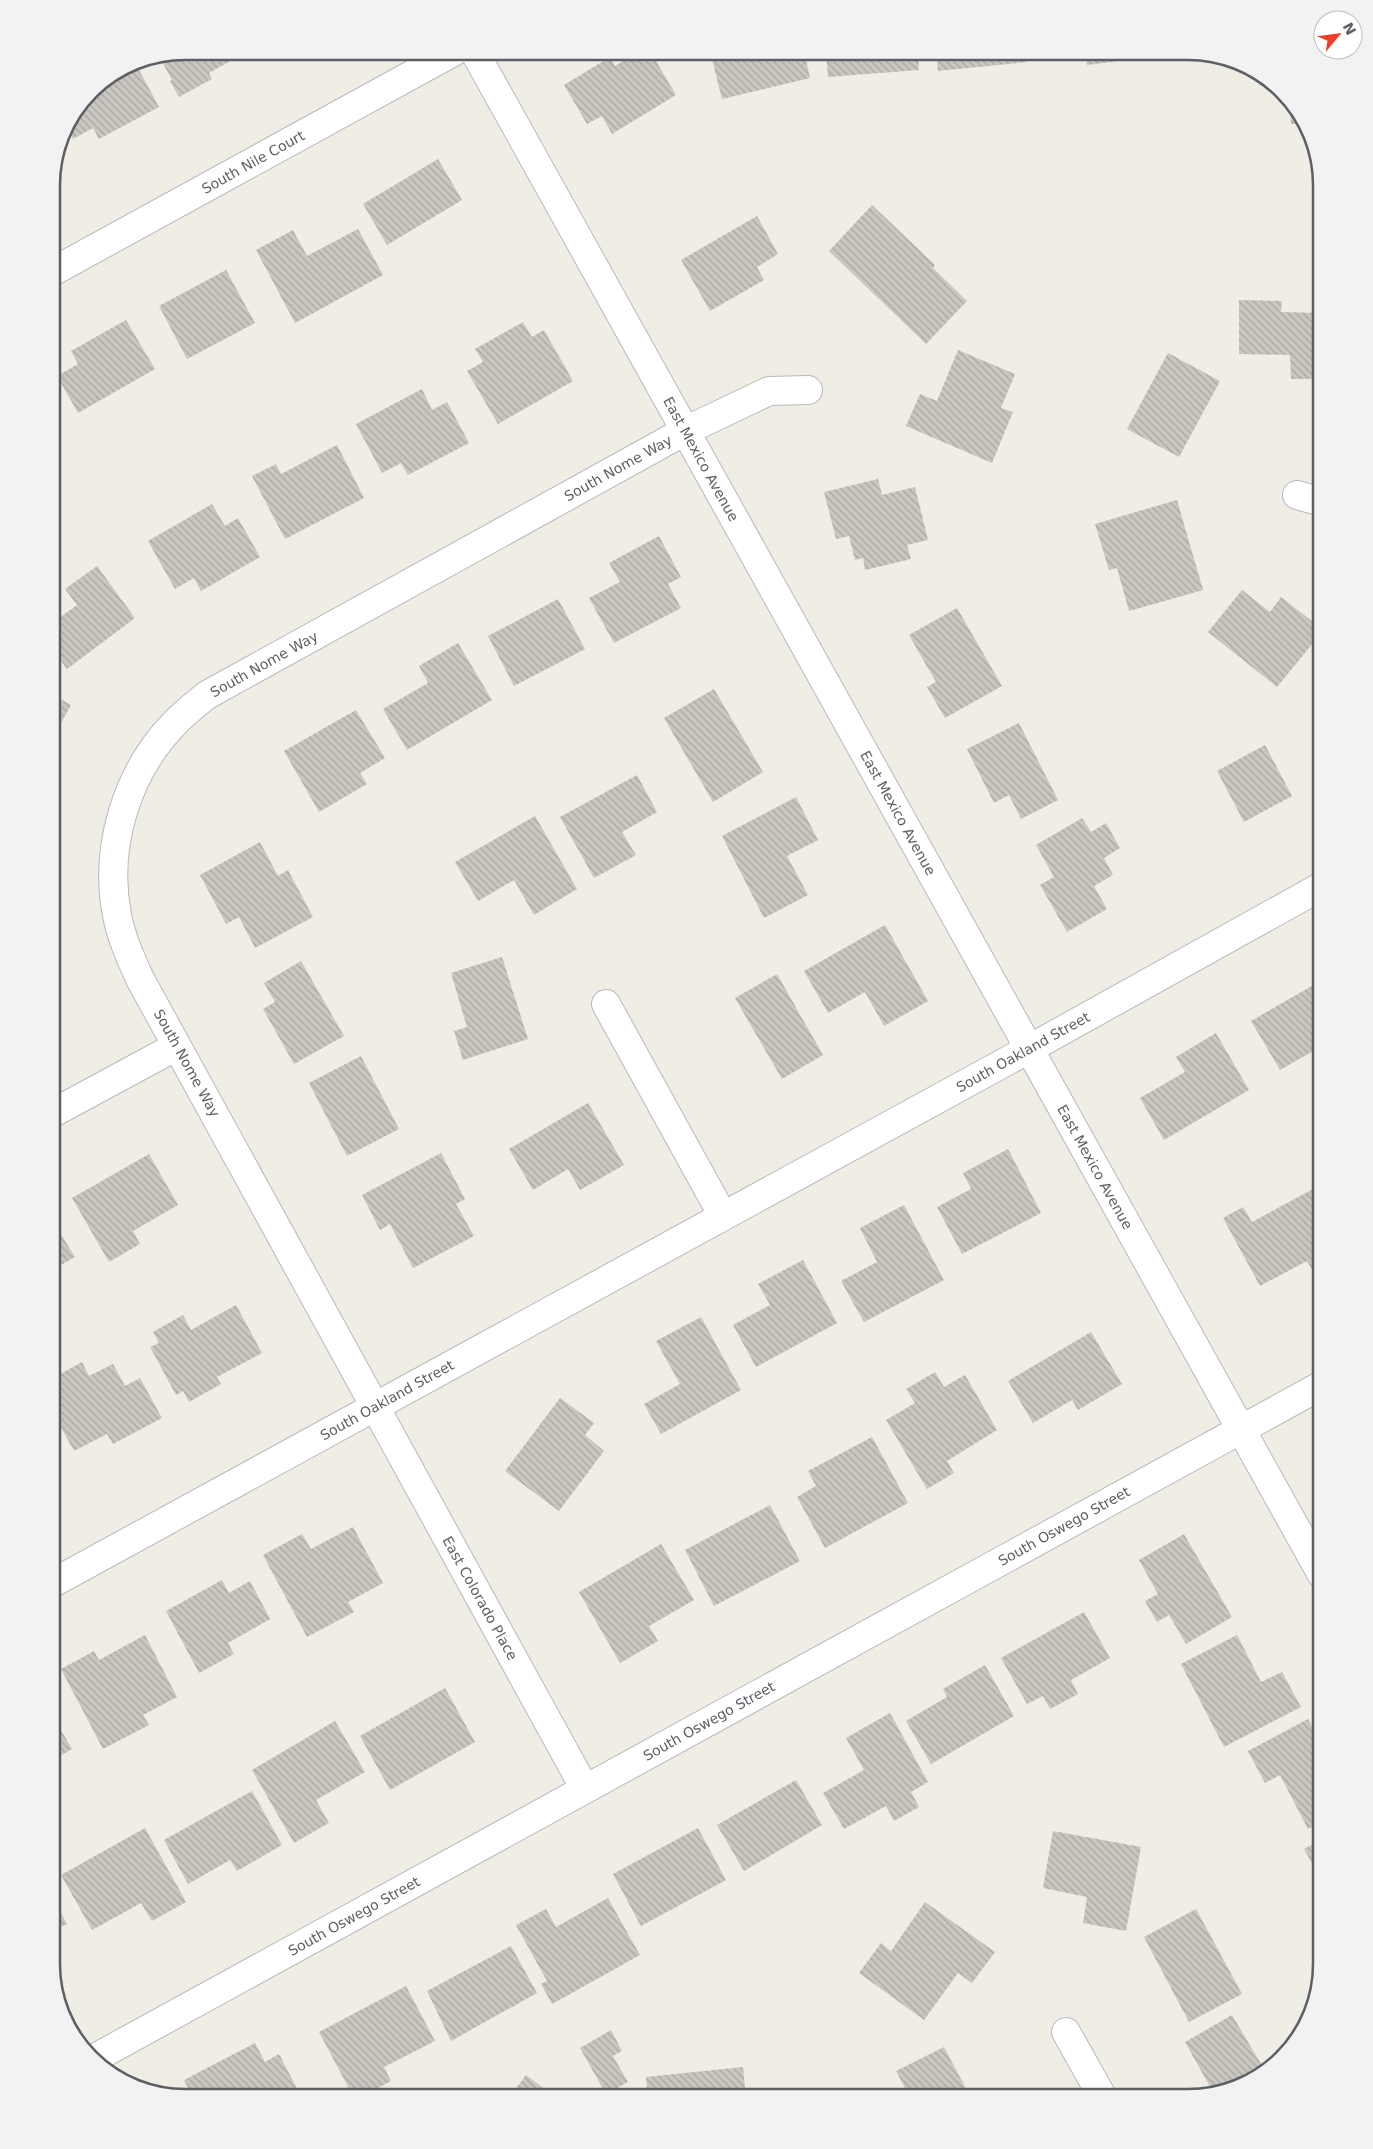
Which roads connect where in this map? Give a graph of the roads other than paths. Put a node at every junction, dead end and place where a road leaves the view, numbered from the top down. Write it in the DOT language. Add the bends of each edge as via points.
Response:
graph roads {
  1 [pos="438,60"];
  2 [pos="479,60"];
  3 [pos="60,268"];
  4 [pos="808,390"];
  5 [pos="686,431"];
  6 [pos="1313,891"];
  7 [pos="606,1004"];
  8 [pos="177,1046"];
  9 [pos="1029,1048"];
  10 [pos="60,1109"];
  11 [pos="723,1216"];
  12 [pos="1313,1390"];
  13 [pos="375,1407"];
  14 [pos="1241,1429"];
  15 [pos="1313,1559"];
  16 [pos="60,1579"];
  17 [pos="585,1789"];
  18 [pos="1066,2032"];
  19 [pos="101,2056"];
  20 [pos="1098,2089"];
  1 -- 3 [label="street, South Nile Court"];
  2 -- 5 [label="street, East Mexico Avenue"];
  4 -- 5 [label="street, South Nome Way" via="769,391"];
  5 -- 8 [label="street, South Nome Way" via="207,694 173,725 151,751 134,781 119,824 114,869 117,915 130,958"];
  5 -- 9 [label="street, East Mexico Avenue"];
  6 -- 9 [label="street, South Oakland Street"];
  7 -- 11 [label="street"];
  8 -- 10 [label="street"];
  8 -- 13 [label="street, South Nome Way"];
  9 -- 11 [label="street, South Oakland Street"];
  9 -- 14 [label="street, East Mexico Avenue"];
  11 -- 13 [label="street, South Oakland Street"];
  12 -- 14 [label="street, South Oswego Street"];
  13 -- 16 [label="street, South Oakland Street"];
  13 -- 17 [label="street, East Colorado Place"];
  14 -- 15 [label="street, East Mexico Avenue"];
  14 -- 17 [label="street, South Oswego Street"];
  17 -- 19 [label="street, South Oswego Street"];
  18 -- 20 [label="street"];
}
